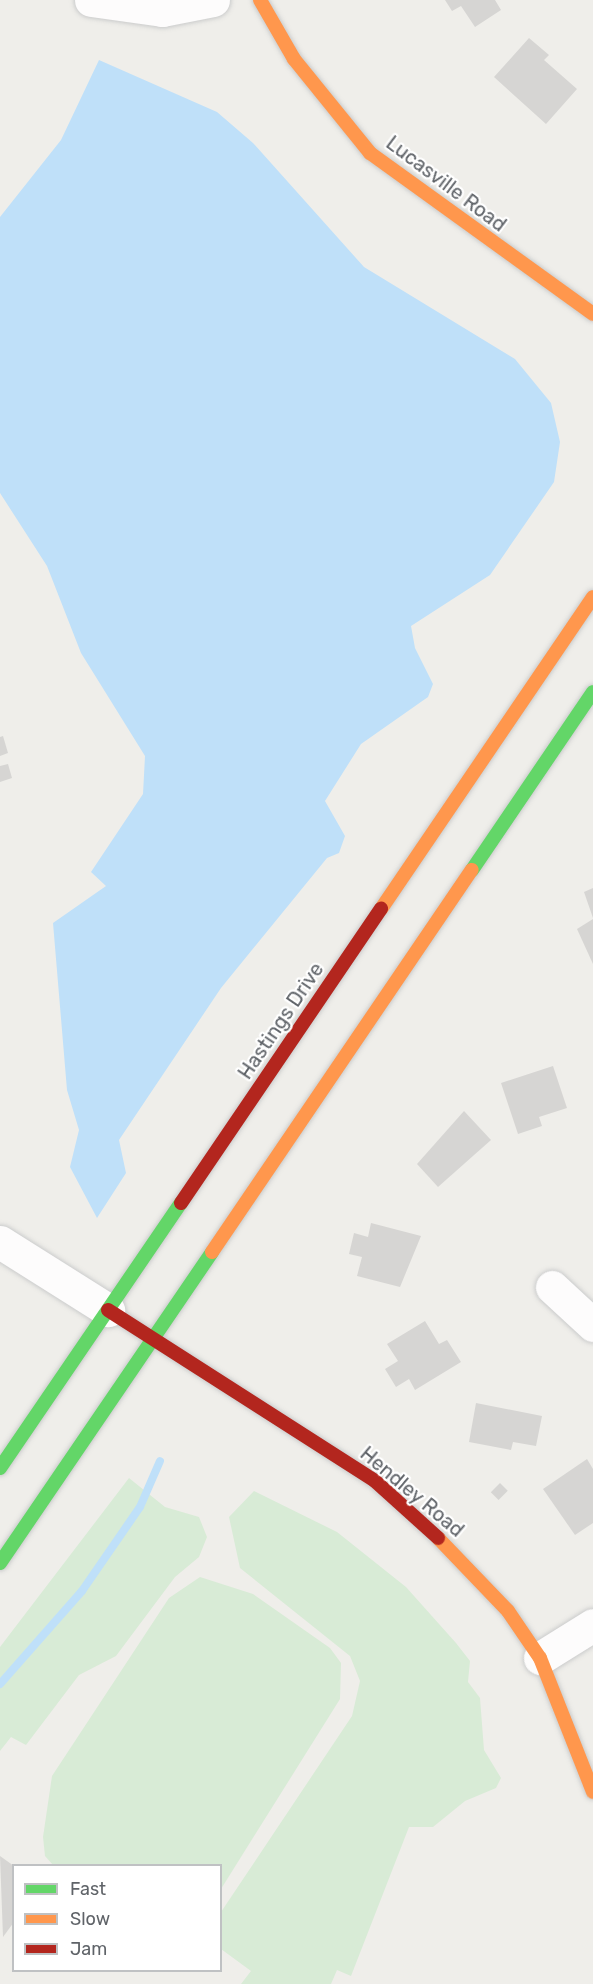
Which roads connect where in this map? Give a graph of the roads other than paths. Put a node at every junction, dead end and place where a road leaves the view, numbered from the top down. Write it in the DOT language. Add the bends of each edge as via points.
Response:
graph roads {
  1 [pos="91,0"];
  2 [pos="213,0"];
  3 [pos="260,0"];
  4 [pos="593,314"];
  5 [pos="593,597"];
  6 [pos="593,692"];
  7 [pos="0,1242"];
  8 [pos="552,1287"];
  9 [pos="108,1310"];
  10 [pos="593,1325"];
  11 [pos="155,1339"];
  12 [pos="0,1468"];
  13 [pos="0,1563"];
  14 [pos="593,1625"];
  15 [pos="540,1658"];
  16 [pos="593,1792"];
  1 -- 2 [label="street" via="162,10"];
  3 -- 4 [label="street, Lucasville Road" via="300,68 370,153"];
  5 -- 9 [label="street, Hastings Drive"];
  6 -- 11 [label="street"];
  7 -- 9 [label="street"];
  8 -- 10 [label="street"];
  9 -- 11 [label="street, Hendley Road"];
  9 -- 12 [label="street, Hastings Drive"];
  11 -- 13 [label="street"];
  11 -- 15 [label="street, Hendley Road" via="375,1481 474,1573"];
  14 -- 15 [label="street"];
  15 -- 16 [label="street, Hendley Road"];
}
